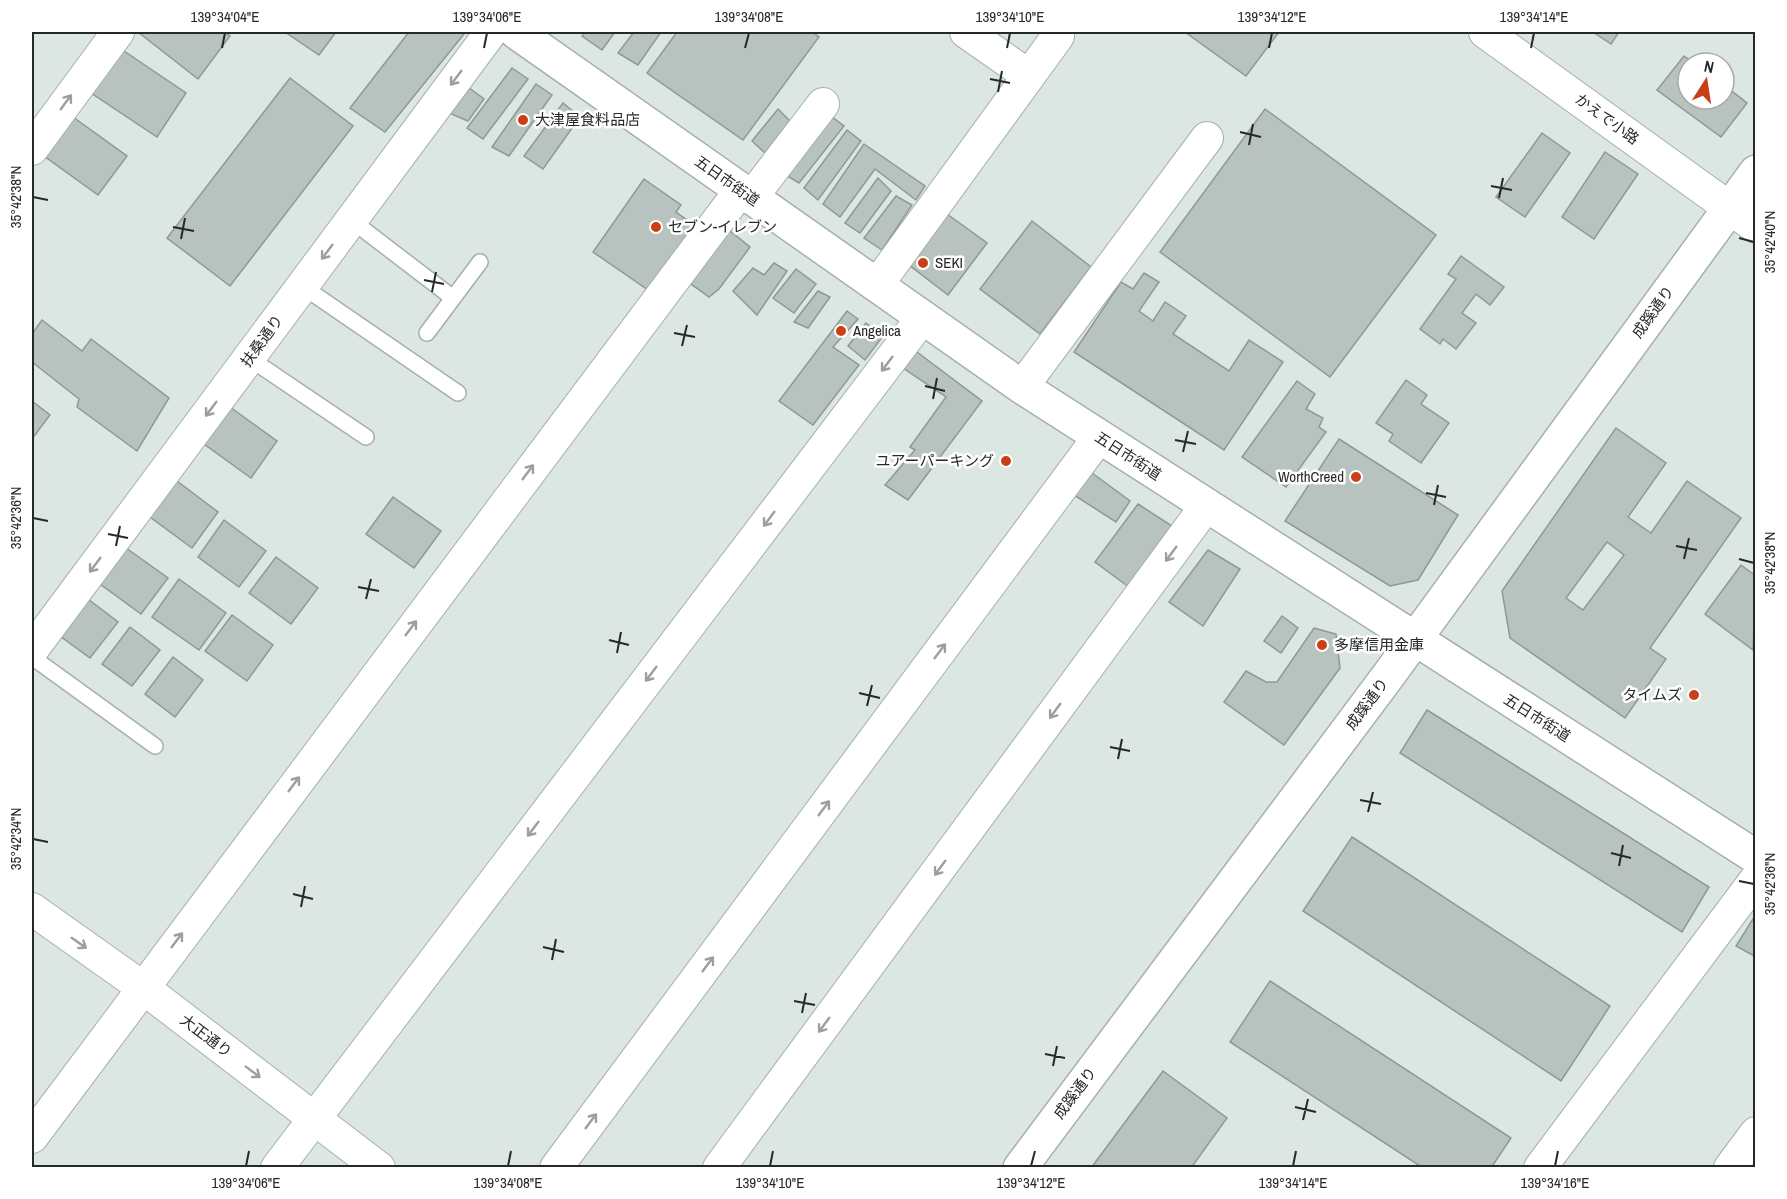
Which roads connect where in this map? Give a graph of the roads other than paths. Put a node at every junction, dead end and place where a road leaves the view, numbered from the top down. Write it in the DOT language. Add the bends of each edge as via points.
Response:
graph roads {
  1 [pos="118,32"];
  2 [pos="491,32"];
  3 [pos="516,32"];
  4 [pos="966,32"];
  5 [pos="1485,32"];
  6 [pos="1058,36"];
  7 [pos="1029,76"];
  8 [pos="823,104"];
  9 [pos="1207,138"];
  10 [pos="32,149"];
  11 [pos="1755,172"];
  12 [pos="745,194"];
  13 [pos="1729,207"];
  14 [pos="351,220"];
  15 [pos="1755,227"];
  16 [pos="480,262"];
  17 [pos="877,285"];
  18 [pos="302,286"];
  19 [pos="453,298"];
  20 [pos="922,317"];
  21 [pos="427,333"];
  22 [pos="249,357"];
  23 [pos="1022,387"];
  24 [pos="458,393"];
  25 [pos="366,437"];
  26 [pos="1099,437"];
  27 [pos="1206,506"];
  28 [pos="1413,640"];
  29 [pos="32,650"];
  30 [pos="32,657"];
  31 [pos="154,746"];
  32 [pos="1755,857"];
  33 [pos="1755,879"];
  34 [pos="32,909"];
  35 [pos="142,987"];
  36 [pos="314,1118"];
  37 [pos="1755,1133"];
  38 [pos="32,1137"];
  39 [pos="277,1167"];
  40 [pos="379,1167"];
  41 [pos="556,1167"];
  42 [pos="719,1167"];
  43 [pos="1020,1167"];
  44 [pos="1540,1167"];
  45 [pos="1730,1167"];
  10 -- 1 [label="street, one-way"];
  2 -- 14 [label="street, 扶桑通り, one-way"];
  3 -- 12 [label="main road, 五日市街道"];
  4 -- 7 [label="street"];
  5 -- 13 [label="street, かえで小路"];
  6 -- 7 [label="street"];
  7 -- 17 [label="street"];
  8 -- 12 [label="street"];
  9 -- 23 [label="street"];
  11 -- 13 [label="main road, 成蹊通り"];
  12 -- 17 [label="main road, 五日市街道"];
  35 -- 12 [label="street, one-way"];
  13 -- 15 [label="street, かえで小路"];
  13 -- 28 [label="main road, 成蹊通り"];
  14 -- 18 [label="street, 扶桑通り, one-way"];
  14 -- 19 [label="lane"];
  16 -- 19 [label="lane"];
  17 -- 20 [label="main road, 五日市街道"];
  18 -- 22 [label="street, 扶桑通り"];
  18 -- 24 [label="lane"];
  19 -- 21 [label="lane"];
  20 -- 23 [label="main road, 五日市街道"];
  20 -- 36 [label="street, one-way"];
  22 -- 25 [label="lane"];
  22 -- 29 [label="street, 扶桑通り, one-way"];
  23 -- 26 [label="main road, 五日市街道"];
  26 -- 27 [label="main road, 五日市街道"];
  41 -- 26 [label="street, one-way"];
  27 -- 28 [label="main road, 五日市街道"];
  27 -- 42 [label="street, one-way"];
  28 -- 32 [label="main road, 五日市街道"];
  28 -- 43 [label="main road, 成蹊通り"];
  30 -- 31 [label="lane"];
  33 -- 44 [label="street"];
  34 -- 35 [label="street, 大正通り, one-way"];
  35 -- 36 [label="street, 大正通り, one-way"];
  35 -- 38 [label="street"];
  36 -- 39 [label="street"];
  36 -- 40 [label="street, 大正通り"];
  37 -- 45 [label="street"];
}
